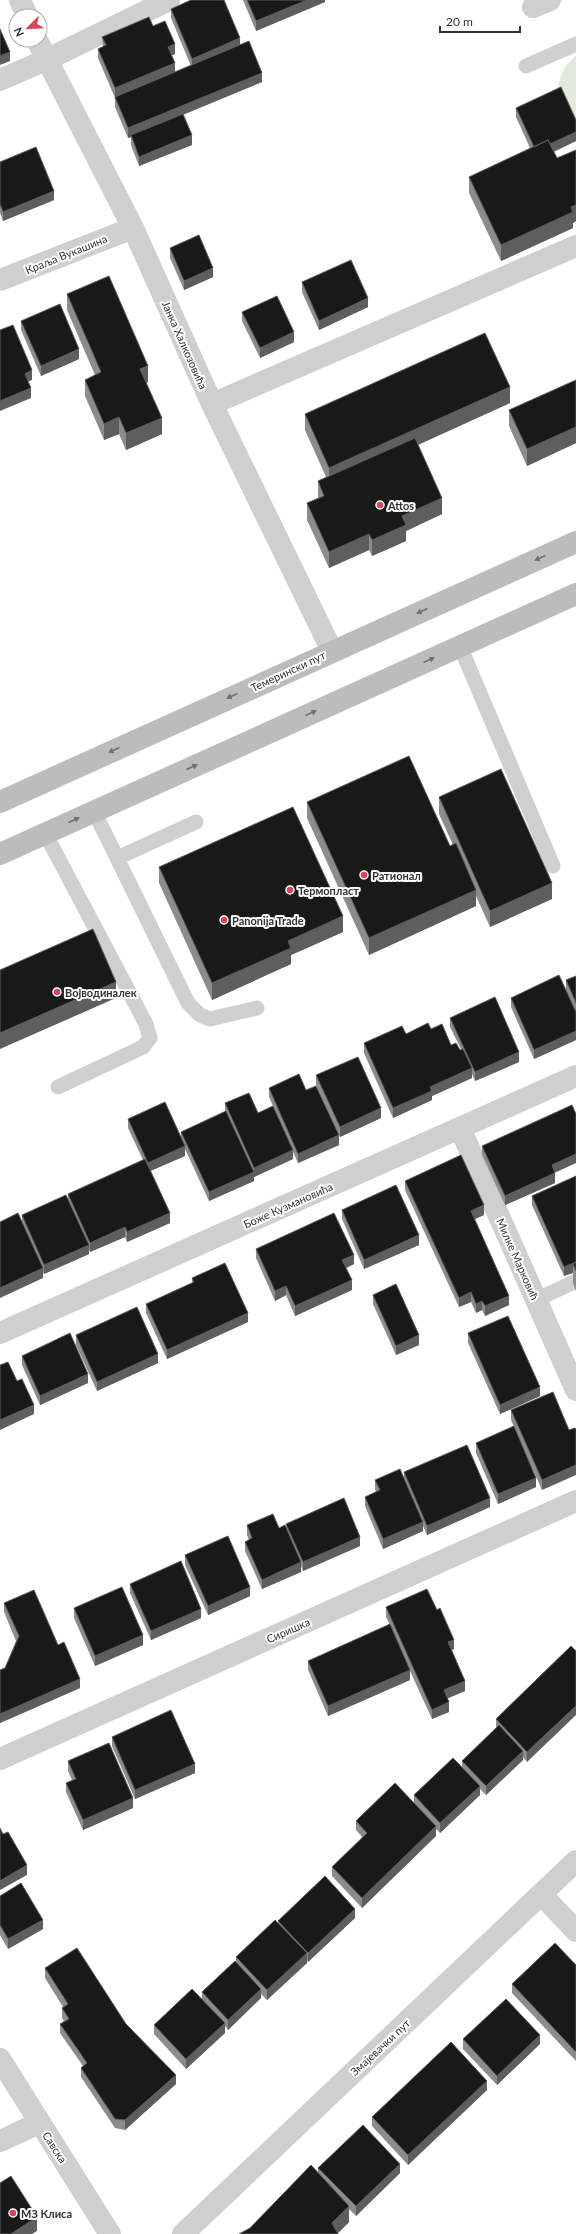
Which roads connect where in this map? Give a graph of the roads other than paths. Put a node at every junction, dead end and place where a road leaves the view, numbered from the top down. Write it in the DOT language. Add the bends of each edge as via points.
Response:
graph roads {
  1 [pos="169,0"];
  2 [pos="576,44"];
  3 [pos="41,48"];
  4 [pos="46,60"];
  5 [pos="526,66"];
  6 [pos="0,80"];
  7 [pos="133,228"];
  8 [pos="576,246"];
  9 [pos="0,280"];
  10 [pos="212,404"];
  11 [pos="576,542"];
  12 [pos="576,594"];
  13 [pos="460,646"];
  14 [pos="332,651"];
  15 [pos="0,802"];
  16 [pos="94,811"];
  17 [pos="196,822"];
  18 [pos="45,833"];
  19 [pos="0,854"];
  20 [pos="117,858"];
  21 [pos="553,866"];
  22 [pos="257,1008"];
  23 [pos="576,1076"];
  24 [pos="58,1086"];
  25 [pos="460,1128"];
  26 [pos="576,1281"];
  27 [pos="536,1300"];
  28 [pos="0,1333"];
  29 [pos="576,1390"];
  30 [pos="576,1501"];
  31 [pos="0,1758"];
  32 [pos="576,1861"];
  33 [pos="541,1894"];
  34 [pos="576,1931"];
  35 [pos="0,2059"];
  36 [pos="39,2123"];
  37 [pos="0,2141"];
  38 [pos="110,2234"];
  39 [pos="183,2234"];
  1 -- 4 [label="street"];
  2 -- 5 [label="lane"];
  3 -- 4 [label="street, Јанка Халкозовића"];
  4 -- 6 [label="street"];
  4 -- 7 [label="street, Јанка Халкозовића"];
  7 -- 9 [label="street, Краља Вукашина"];
  7 -- 10 [label="street, Јанка Халкозовића"];
  8 -- 10 [label="street"];
  10 -- 14 [label="street, Јанка Халкозовића"];
  11 -- 14 [label="main road, Темерински пут, one-way"];
  12 -- 13 [label="main road"];
  16 -- 13 [label="main road, one-way"];
  13 -- 21 [label="lane"];
  14 -- 15 [label="main road, Темерински пут, one-way"];
  18 -- 16 [label="main road, one-way"];
  16 -- 20 [label="lane"];
  17 -- 20 [label="lane"];
  18 -- 19 [label="main road"];
  18 -- 24 [label="lane" via="146,1024 150,1038 143,1047"];
  20 -- 22 [label="lane" via="188,1003 200,1015 210,1019"];
  23 -- 25 [label="street, Боже Кузмановића"];
  25 -- 27 [label="street, Милке Марковић"];
  25 -- 28 [label="street, Боже Кузмановића"];
  26 -- 27 [label="lane"];
  27 -- 29 [label="street, Милке Марковић"];
  30 -- 31 [label="street, Сиришка"];
  32 -- 33 [label="street, Змајевачки пут"];
  33 -- 34 [label="street"];
  33 -- 39 [label="street, Змајевачки пут"];
  35 -- 36 [label="street, Савска"];
  36 -- 37 [label="street"];
  36 -- 38 [label="street, Савска"];
}
